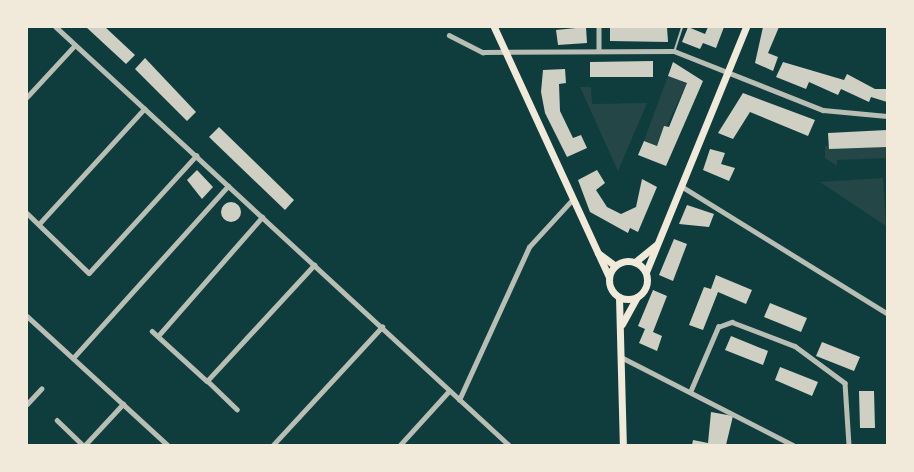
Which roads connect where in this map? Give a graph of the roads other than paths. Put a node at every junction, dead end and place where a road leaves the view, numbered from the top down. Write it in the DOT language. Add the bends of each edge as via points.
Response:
graph roads {
  1 [pos="56,27"];
  2 [pos="494,27"];
  3 [pos="599,27"];
  4 [pos="682,27"];
  5 [pos="746,27"];
  6 [pos="449,35"];
  7 [pos="74,46"];
  8 [pos="599,51"];
  9 [pos="674,51"];
  10 [pos="506,52"];
  11 [pos="728,72"];
  12 [pos="27,97"];
  13 [pos="144,109"];
  14 [pos="887,116"];
  15 [pos="196,156"];
  16 [pos="228,186"];
  17 [pos="681,186"];
  18 [pos="573,199"];
  19 [pos="27,213"];
  20 [pos="262,218"];
  21 [pos="39,224"];
  22 [pos="658,243"];
  23 [pos="593,246"];
  24 [pos="634,262"];
  25 [pos="314,265"];
  26 [pos="615,266"];
  27 [pos="646,272"];
  28 [pos="609,277"];
  29 [pos="619,297"];
  30 [pos="637,297"];
  31 [pos="887,313"];
  32 [pos="27,315"];
  33 [pos="622,324"];
  34 [pos="382,327"];
  35 [pos="152,331"];
  36 [pos="158,336"];
  37 [pos="74,357"];
  38 [pos="623,358"];
  39 [pos="207,381"];
  40 [pos="41,389"];
  41 [pos="691,390"];
  42 [pos="449,392"];
  43 [pos="459,400"];
  44 [pos="27,404"];
  45 [pos="123,404"];
  46 [pos="237,410"];
  47 [pos="57,420"];
  48 [pos="84,445"];
  49 [pos="168,445"];
  50 [pos="273,445"];
  51 [pos="400,445"];
  52 [pos="509,445"];
  53 [pos="623,445"];
  54 [pos="793,445"];
  55 [pos="849,445"];
  1 -- 7 [label="street"];
  2 -- 10 [label="main road"];
  3 -- 8 [label="street"];
  4 -- 9 [label="lane"];
  5 -- 11 [label="main road"];
  6 -- 10 [label="street" via="477,51"];
  7 -- 12 [label="street"];
  7 -- 13 [label="street"];
  8 -- 9 [label="street"];
  8 -- 10 [label="street"];
  9 -- 11 [label="street"];
  10 -- 18 [label="main road"];
  11 -- 14 [label="street" via="823,110"];
  11 -- 17 [label="main road"];
  13 -- 15 [label="street"];
  13 -- 21 [label="street"];
  15 -- 16 [label="street"];
  15 -- 21 [label="street" via="89,273"];
  16 -- 20 [label="street"];
  16 -- 37 [label="street"];
  17 -- 22 [label="main road"];
  17 -- 31 [label="street"];
  18 -- 23 [label="main road"];
  18 -- 43 [label="street" via="529,247"];
  19 -- 21 [label="street"];
  20 -- 25 [label="street"];
  20 -- 36 [label="street"];
  22 -- 24 [label="main road"];
  22 -- 27 [label="main road"];
  23 -- 26 [label="main road"];
  23 -- 28 [label="main road"];
  24 -- 26 [label="main road"];
  24 -- 27 [label="main road"];
  25 -- 34 [label="street"];
  25 -- 39 [label="street"];
  26 -- 28 [label="main road"];
  27 -- 30 [label="main road" via="646,288"];
  28 -- 29 [label="main road"];
  29 -- 30 [label="main road"];
  29 -- 33 [label="main road"];
  30 -- 33 [label="main road"];
  32 -- 37 [label="street"];
  33 -- 38 [label="main road"];
  34 -- 42 [label="street"];
  34 -- 50 [label="street"];
  35 -- 36 [label="street"];
  36 -- 39 [label="street"];
  37 -- 45 [label="street"];
  38 -- 41 [label="street"];
  38 -- 53 [label="main road"];
  39 -- 46 [label="street"];
  40 -- 44 [label="street"];
  41 -- 54 [label="street"];
  41 -- 55 [label="street" via="718,327 732,321 795,346 845,383"];
  42 -- 43 [label="street"];
  42 -- 51 [label="street"];
  43 -- 52 [label="street"];
  45 -- 48 [label="street"];
  45 -- 49 [label="street"];
  47 -- 48 [label="street"];
}
